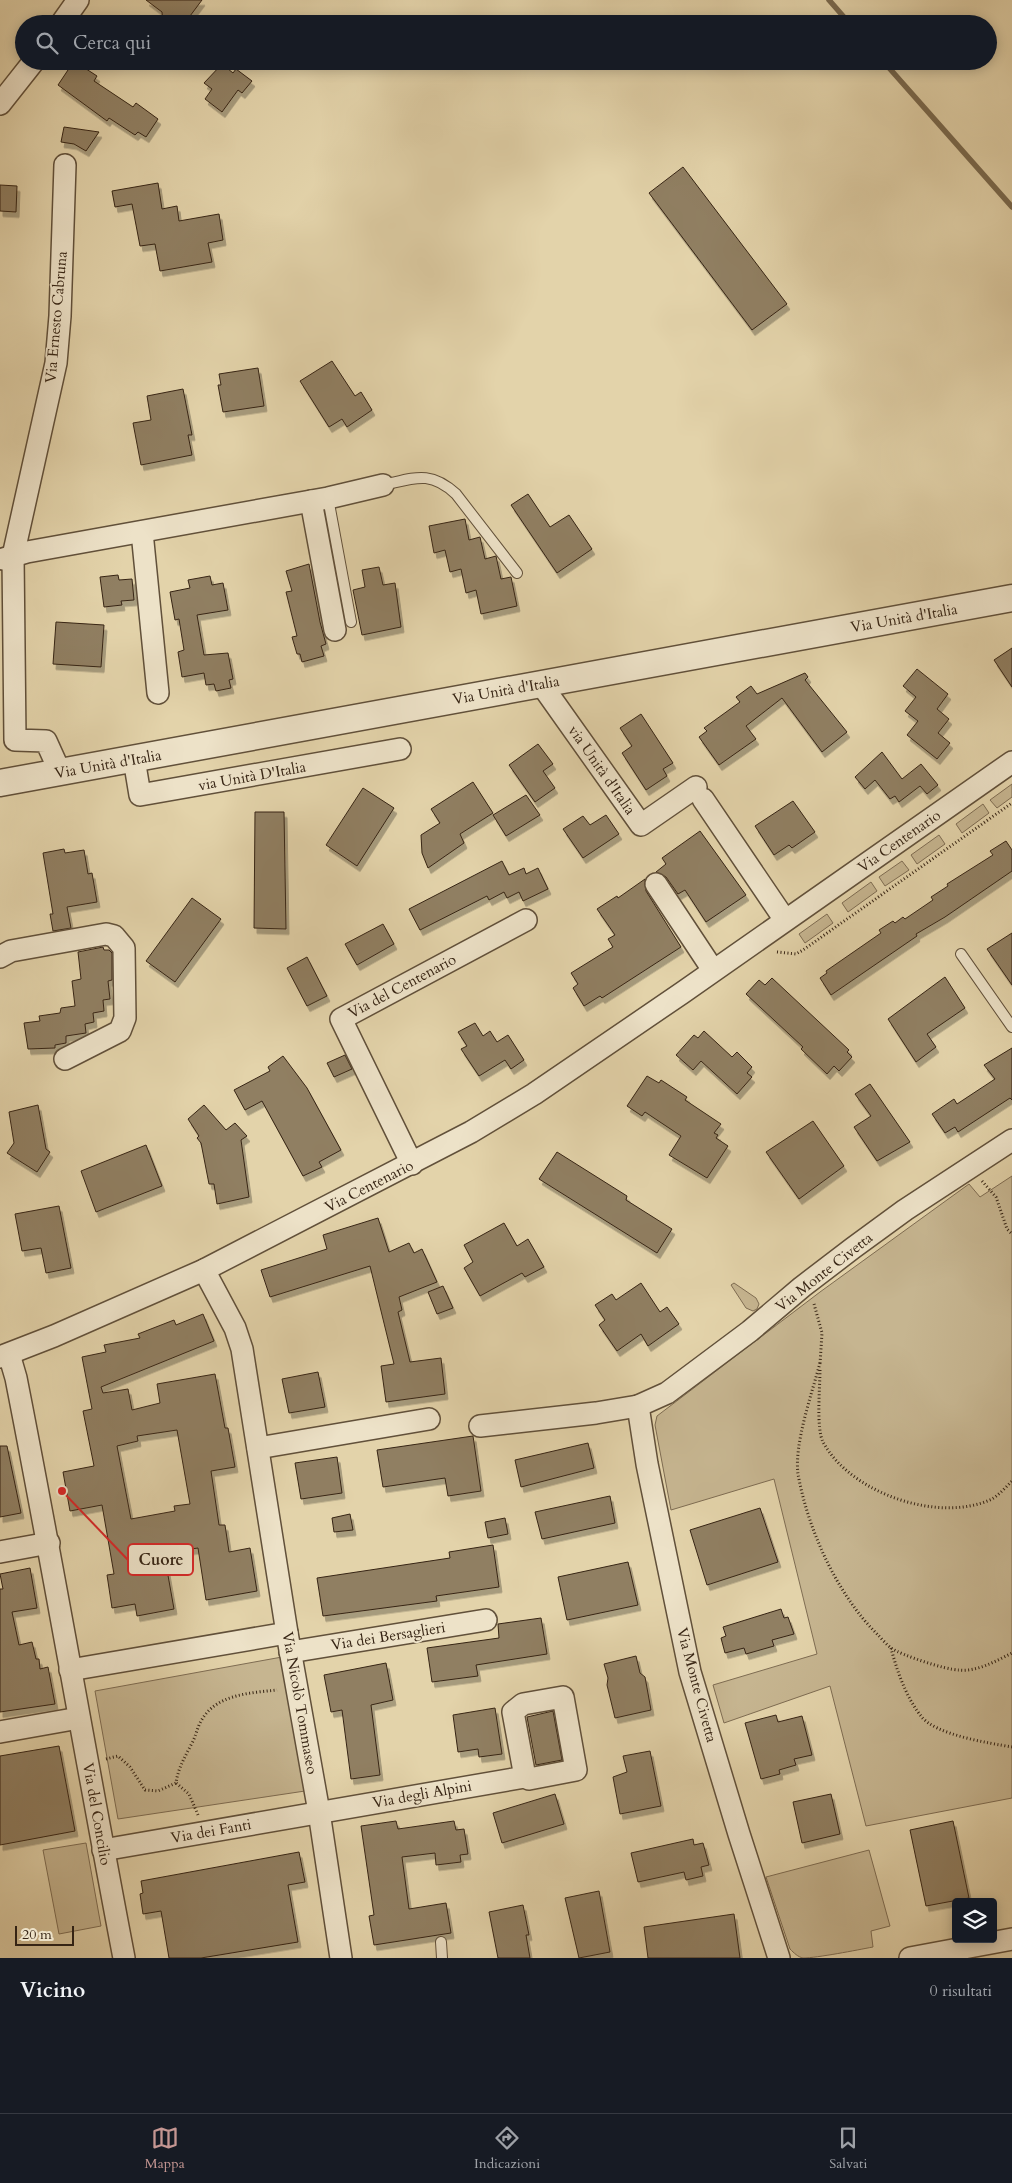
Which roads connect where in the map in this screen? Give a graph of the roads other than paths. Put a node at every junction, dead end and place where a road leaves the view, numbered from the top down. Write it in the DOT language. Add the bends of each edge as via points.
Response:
graph roads {
  1 [pos="78,0"];
  2 [pos="67,15"];
  3 [pos="27,70"];
  4 [pos="0,104"];
  5 [pos="65,164"];
  6 [pos="383,485"];
  7 [pos="320,500"];
  8 [pos="142,532"];
  9 [pos="6,558"];
  10 [pos="517,573"];
  11 [pos="1012,598"];
  12 [pos="343,626"];
  13 [pos="541,684"];
  14 [pos="158,693"];
  15 [pos="400,749"];
  16 [pos="134,759"];
  17 [pos="1012,762"];
  18 [pos="60,772"];
  19 [pos="0,783"];
  20 [pos="656,884"];
  21 [pos="526,920"];
  22 [pos="785,920"];
  23 [pos="962,954"];
  24 [pos="0,958"];
  25 [pos="713,970"];
  26 [pos="1012,1027"];
  27 [pos="65,1059"];
  28 [pos="1012,1140"];
  29 [pos="412,1164"];
  30 [pos="204,1270"];
  31 [pos="4,1355"];
  32 [pos="638,1406"];
  33 [pos="429,1419"];
  34 [pos="480,1426"];
  35 [pos="258,1448"];
  36 [pos="49,1543"];
  37 [pos="0,1552"];
  38 [pos="486,1620"];
  39 [pos="288,1643"];
  40 [pos="70,1670"];
  41 [pos="79,1718"];
  42 [pos="0,1732"];
  43 [pos="525,1777"];
  44 [pos="319,1812"];
  45 [pos="103,1850"];
  46 [pos="1012,1938"];
  47 [pos="441,1942"];
  48 [pos="124,1958"];
  49 [pos="341,1958"];
  50 [pos="442,1958"];
  51 [pos="779,1958"];
  52 [pos="910,1958"];
  1 -- 2 [label="street"];
  3 -- 4 [label="street"];
  5 -- 9 [label="street, Via Ernesto Cabruna" via="56,363"];
  6 -- 7 [label="street"];
  6 -- 10 [label="lane" via="424,476 446,485"];
  7 -- 8 [label="street"];
  7 -- 12 [label="street"];
  8 -- 9 [label="street"];
  8 -- 14 [label="street"];
  9 -- 18 [label="street, Via Ernesto Cabruna" via="15,740 46,742"];
  11 -- 13 [label="street, Via Unità d'Italia"];
  13 -- 16 [label="street, Via Unità d'Italia"];
  13 -- 22 [label="street, via Unità d'Italia" via="641,825 700,793"];
  15 -- 16 [label="street, via Unità D'Italia" via="140,796"];
  16 -- 18 [label="street, Via Unità d'Italia"];
  17 -- 22 [label="street, Via Centenario"];
  18 -- 19 [label="street, Via Unità d'Italia"];
  20 -- 25 [label="street"];
  21 -- 29 [label="street, Via del Centenario" via="341,1019"];
  22 -- 25 [label="street, Via Centenario"];
  23 -- 26 [label="lane"];
  24 -- 27 [label="street" via="11,951 106,934 114,936 124,948 126,1018 120,1031"];
  25 -- 29 [label="street, Via Centenario" via="534,1094"];
  28 -- 32 [label="street, Via Monte Civetta" via="905,1210 802,1286 750,1331 667,1393"];
  29 -- 30 [label="street, Via Centenario"];
  30 -- 31 [label="street, Via Centenario"];
  30 -- 35 [label="street, Via Nicolò Tommaseo" via="235,1328 242,1349"];
  31 -- 36 [label="street, Via del Concilio" via="16,1378"];
  32 -- 34 [label="street, Via Monte Civetta"];
  32 -- 51 [label="street, Via Monte Civetta" via="690,1672"];
  33 -- 35 [label="street"];
  35 -- 39 [label="street, Via Nicolò Tommaseo"];
  36 -- 37 [label="street"];
  36 -- 40 [label="street, Via del Concilio"];
  38 -- 39 [label="street, Via dei Bersaglieri"];
  39 -- 40 [label="street"];
  39 -- 44 [label="street, Via Nicolò Tommaseo"];
  40 -- 41 [label="street, Via del Concilio"];
  41 -- 42 [label="street"];
  41 -- 45 [label="street, Via del Concilio"];
  43 -- 44 [label="street, Via degli Alpini"];
  44 -- 45 [label="street, Via dei Fanti"];
  44 -- 49 [label="street, Via Nicolò Tommaseo"];
  45 -- 48 [label="street, Via del Concilio"];
  46 -- 52 [label="street"];
  47 -- 50 [label="lane"];
}
